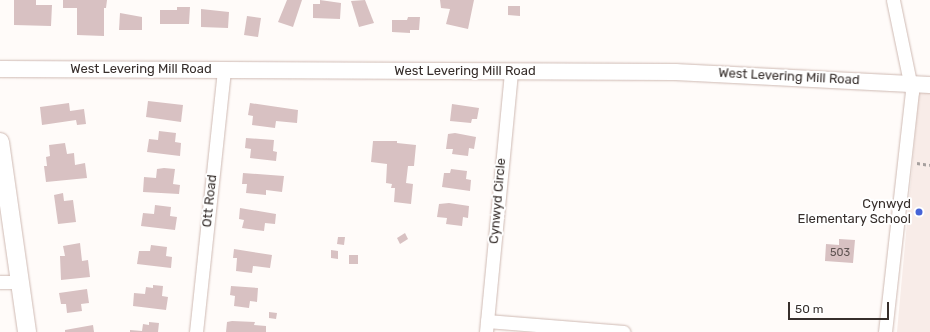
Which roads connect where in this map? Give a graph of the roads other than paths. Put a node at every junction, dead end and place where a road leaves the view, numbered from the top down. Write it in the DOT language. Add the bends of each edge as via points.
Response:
graph roads {
  1 [pos="892,0"];
  2 [pos="0,69"];
  3 [pos="224,69"];
  4 [pos="511,71"];
  5 [pos="911,83"];
  6 [pos="930,85"];
  7 [pos="0,142"];
  8 [pos="0,282"];
  9 [pos="20,282"];
  10 [pos="486,327"];
  11 [pos="27,332"];
  12 [pos="196,332"];
  13 [pos="624,332"];
  14 [pos="885,332"];
  1 -- 5 [label="street"];
  2 -- 3 [label="street, West Levering Mill Road"];
  3 -- 4 [label="street, West Levering Mill Road"];
  3 -- 12 [label="street, Ott Road"];
  4 -- 5 [label="street, West Levering Mill Road" via="675,72"];
  4 -- 10 [label="street, Cynwyd Circle"];
  5 -- 6 [label="street, West Levering Mill Road"];
  5 -- 14 [label="street" via="912,97"];
  7 -- 9 [label="main road"];
  8 -- 9 [label="street"];
  9 -- 11 [label="main road"];
  10 -- 13 [label="street"];
}
